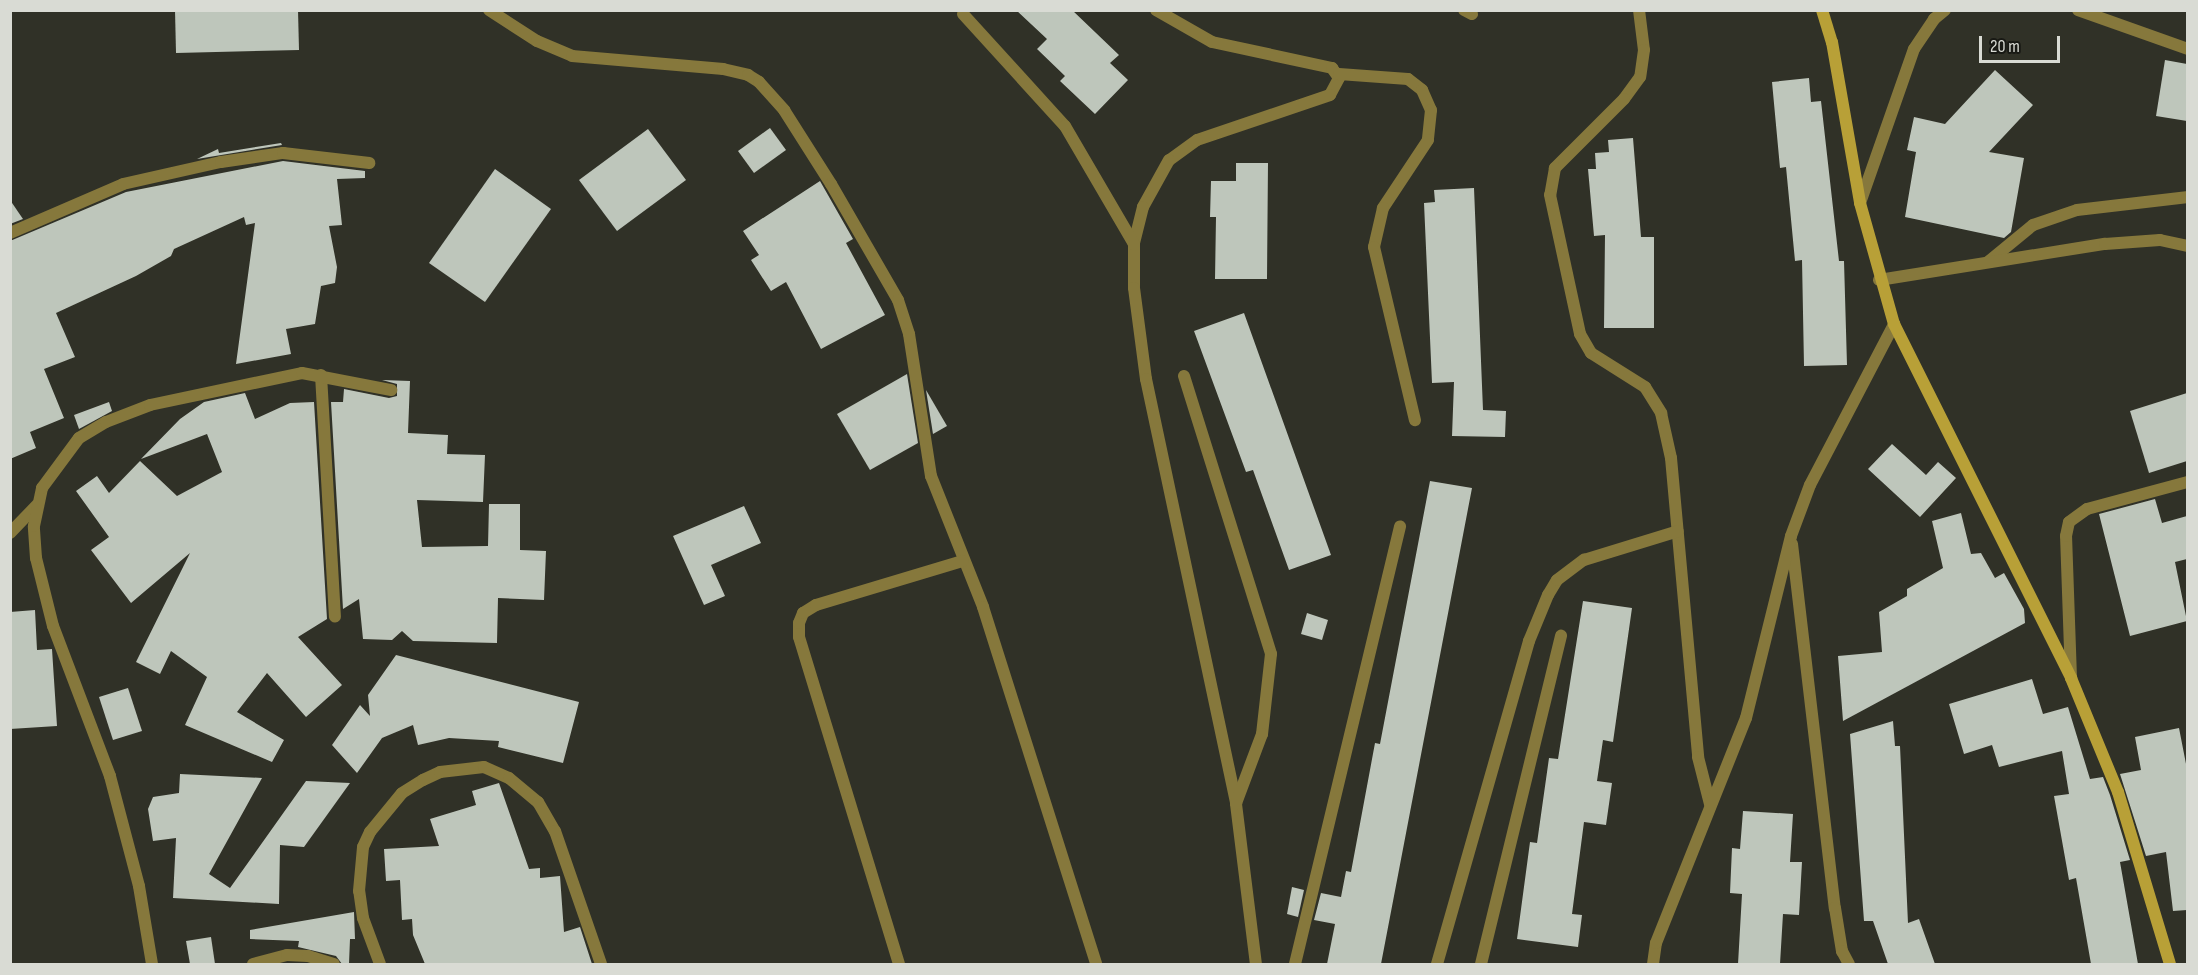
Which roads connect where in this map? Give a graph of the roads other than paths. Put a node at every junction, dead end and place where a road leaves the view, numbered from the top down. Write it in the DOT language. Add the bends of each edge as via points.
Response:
graph roads {
  1 [pos="489,10"];
  2 [pos="1156,10"];
  3 [pos="1639,10"];
  4 [pos="1822,10"];
  5 [pos="1945,10"];
  6 [pos="2078,10"];
  7 [pos="963,14"];
  8 [pos="2187,49"];
  9 [pos="1339,74"];
  10 [pos="369,163"];
  11 [pos="2187,197"];
  12 [pos="1860,203"];
  13 [pos="10,233"];
  14 [pos="1134,244"];
  15 [pos="2187,246"];
  16 [pos="1987,262"];
  17 [pos="1879,280"];
  18 [pos="1894,324"];
  19 [pos="321,375"];
  20 [pos="1184,376"];
  21 [pos="391,390"];
  22 [pos="1415,420"];
  23 [pos="2187,482"];
  24 [pos="37,505"];
  25 [pos="1400,526"];
  26 [pos="1678,531"];
  27 [pos="10,533"];
  28 [pos="1791,536"];
  29 [pos="963,561"];
  30 [pos="336,617"];
  31 [pos="1561,636"];
  32 [pos="2072,678"];
  33 [pos="1236,804"];
  34 [pos="1710,804"];
  35 [pos="1656,943"];
  36 [pos="152,964"];
  37 [pos="253,964"];
  38 [pos="334,964"];
  39 [pos="380,964"];
  40 [pos="601,964"];
  41 [pos="899,964"];
  42 [pos="1096,964"];
  43 [pos="1256,964"];
  44 [pos="1295,964"];
  45 [pos="1437,964"];
  46 [pos="1481,964"];
  47 [pos="1653,964"];
  48 [pos="1661,964"];
  49 [pos="1849,964"];
  50 [pos="2170,964"];
  1 -- 29 [label="street" via="537,41 572,56 723,69 748,75 784,110 898,300 909,334 931,476"];
  2 -- 9 [label="street" via="1212,42 1332,68"];
  3 -- 26 [label="street" via="1644,50 1640,77 1624,99 1555,168 1550,195 1580,334 1592,353 1646,387 1661,413 1671,458"];
  4 -- 12 [label="street" via="1832,42"];
  5 -- 12 [label="street" via="1934,19 1914,49"];
  6 -- 8 [label="street"];
  7 -- 14 [label="street" via="1065,126"];
  9 -- 14 [label="street" via="1340,82 1330,94 1197,140 1169,160 1143,207"];
  9 -- 22 [label="street" via="1408,79 1422,90 1431,110 1428,140 1383,208 1374,247"];
  10 -- 13 [label="street" via="282,153 221,162 123,184"];
  11 -- 16 [label="street" via="2077,210 2033,225"];
  12 -- 17 [label="street"];
  14 -- 33 [label="street" via="1134,288 1146,379"];
  15 -- 16 [label="street" via="2160,240 2130,241"];
  16 -- 17 [label="street"];
  17 -- 18 [label="street"];
  18 -- 28 [label="street" via="1810,485"];
  18 -- 32 [label="street"];
  19 -- 21 [label="street"];
  19 -- 24 [label="street" via="273,376 150,405 106,422 79,438 63,455 42,488"];
  19 -- 30 [label="street"];
  20 -- 33 [label="street" via="1271,654 1262,734"];
  23 -- 32 [label="street" via="2087,509 2069,522 2066,536"];
  24 -- 27 [label="street"];
  24 -- 36 [label="street" via="36,558 53,626 110,777 139,885"];
  25 -- 44 [label="street"];
  26 -- 34 [label="street" via="1698,757"];
  26 -- 45 [label="street" via="1584,560 1557,580 1548,595 1529,641"];
  28 -- 34 [label="street" via="1746,718"];
  28 -- 49 [label="street" via="1835,908 1842,951"];
  29 -- 41 [label="street" via="816,605 803,613 799,623 799,637"];
  29 -- 42 [label="street" via="983,607"];
  31 -- 46 [label="street"];
  32 -- 50 [label="street" via="2118,792"];
  33 -- 43 [label="street"];
  34 -- 35 [label="street"];
  35 -- 47 [label="street"];
  35 -- 48 [label="street"];
  37 -- 38 [label="street" via="287,955"];
  39 -- 40 [label="street" via="363,918 359,891 363,847 370,832 402,793 423,780 440,772 484,767 509,778 538,802 555,831"];
}
